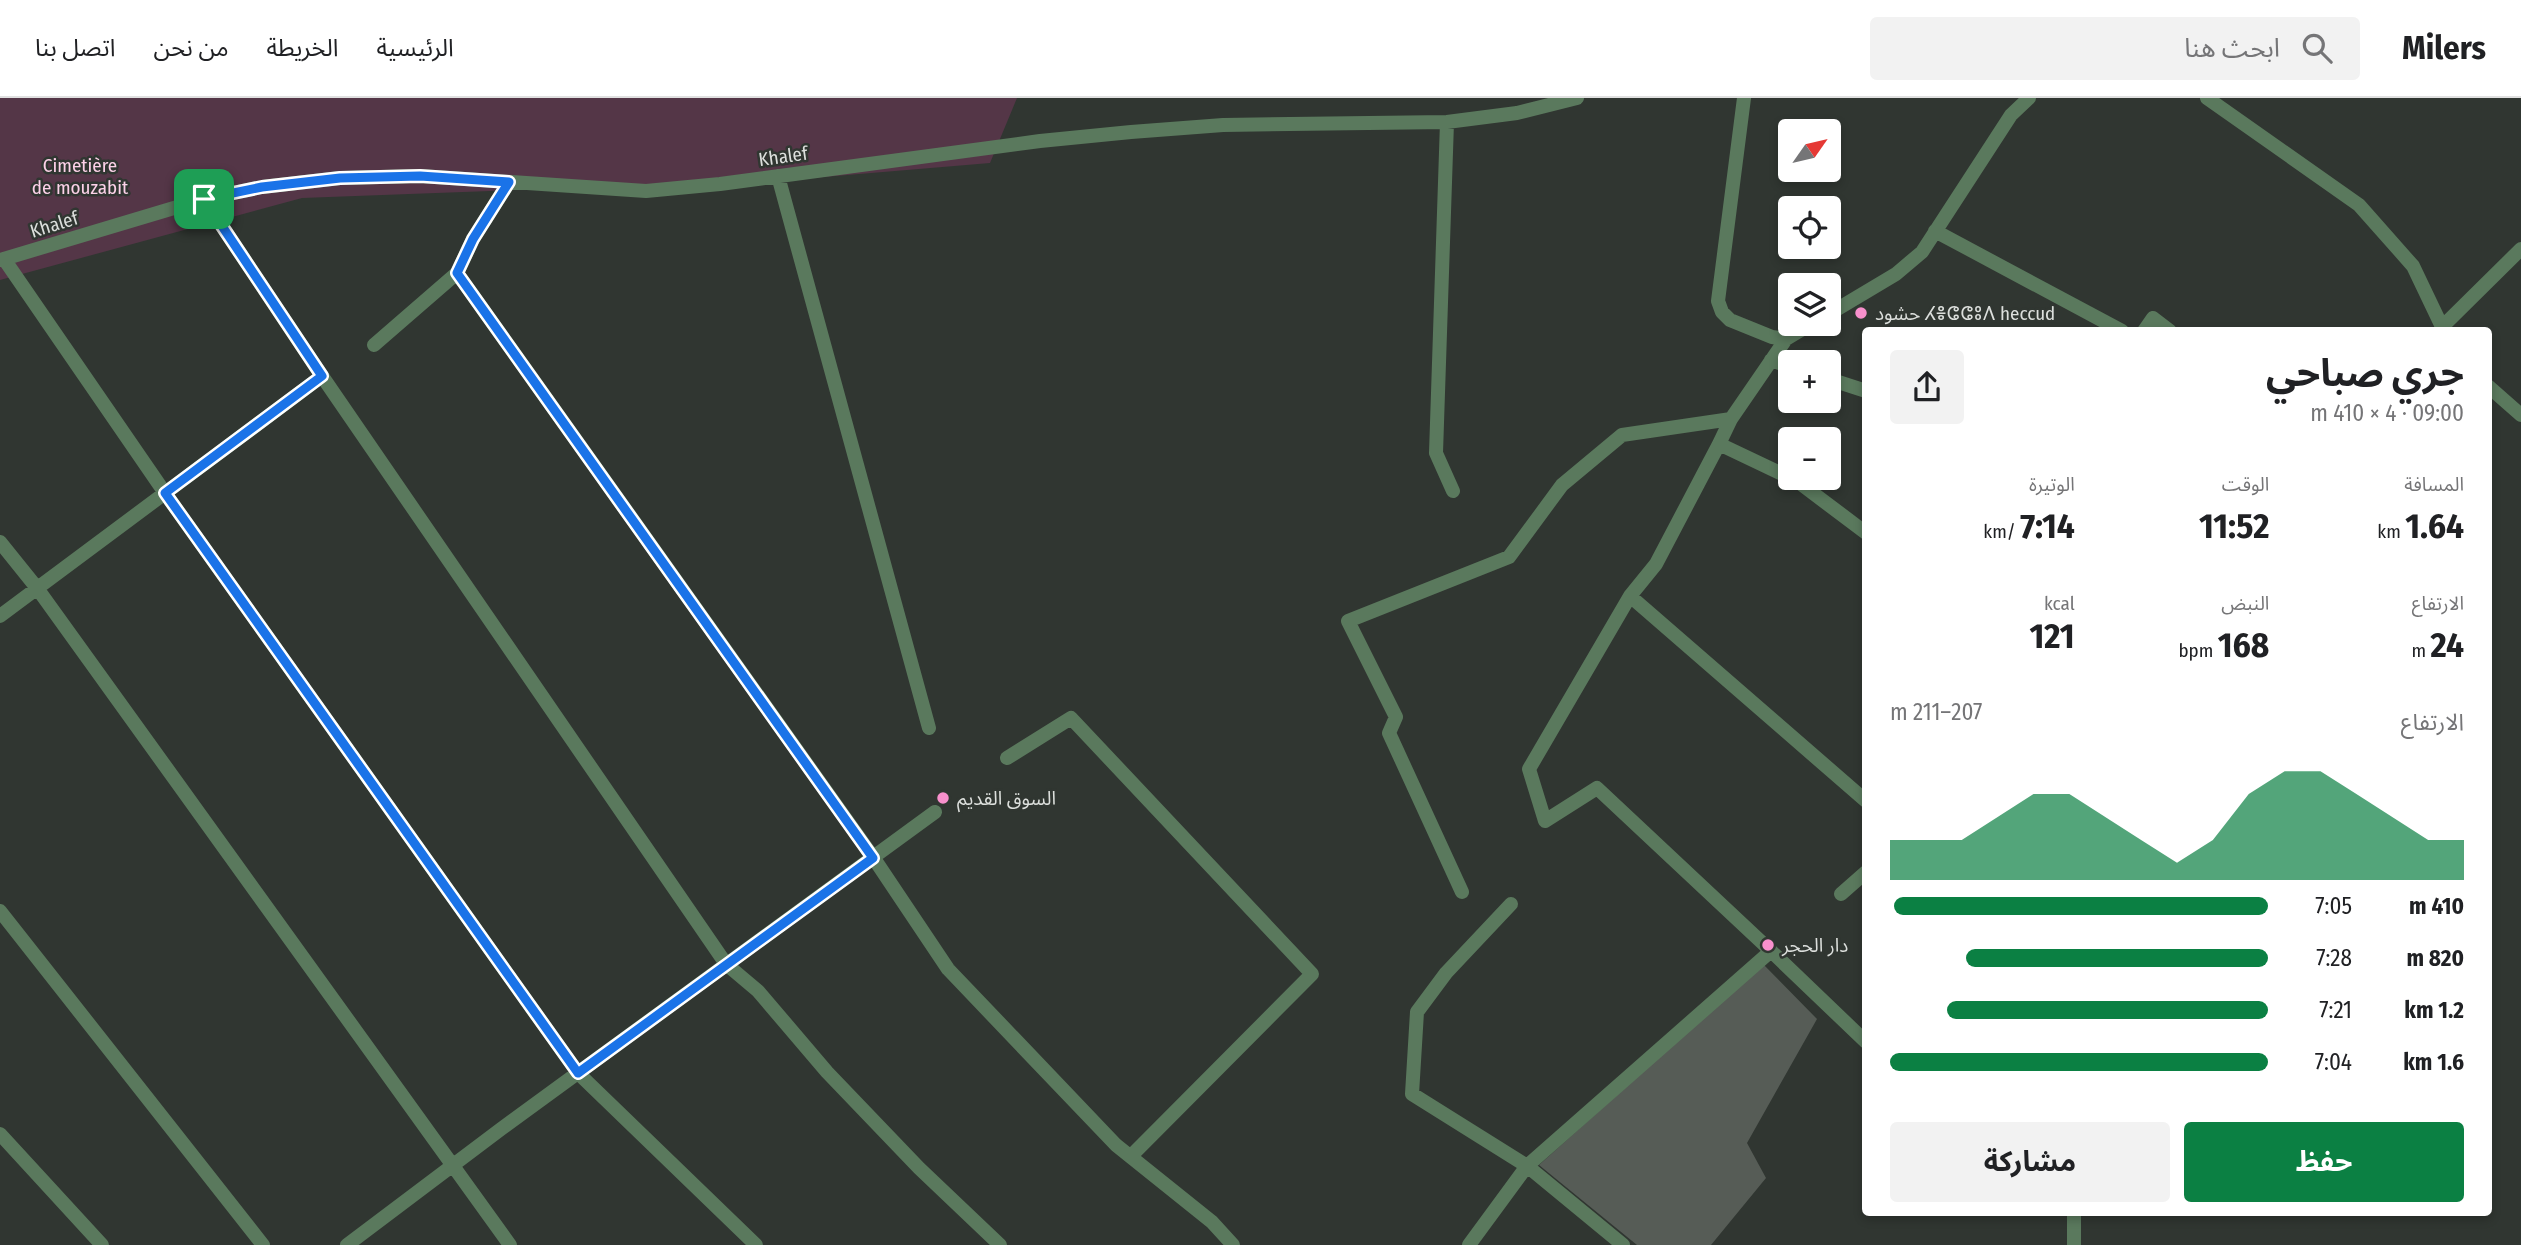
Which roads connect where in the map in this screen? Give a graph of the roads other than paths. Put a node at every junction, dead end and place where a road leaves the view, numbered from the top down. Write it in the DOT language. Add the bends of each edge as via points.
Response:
graph roads {
  1 [pos="1577,98"];
  2 [pos="1744,98"];
  3 [pos="2029,98"];
  4 [pos="2207,98"];
  5 [pos="1447,122"];
  6 [pos="778,177"];
  7 [pos="509,182"];
  8 [pos="204,199"];
  9 [pos="1936,231"];
  10 [pos="2521,250"];
  11 [pos="2,259"];
  12 [pos="457,273"];
  13 [pos="1841,307"];
  14 [pos="2115,327"];
  15 [pos="2147,327"];
  16 [pos="2165,327"];
  17 [pos="2442,327"];
  18 [pos="2445,327"];
  19 [pos="1791,336"];
  20 [pos="1786,339"];
  21 [pos="374,345"];
  22 [pos="1772,360"];
  23 [pos="1778,362"];
  24 [pos="322,376"];
  25 [pos="1841,383"];
  26 [pos="1862,390"];
  27 [pos="2492,390"];
  28 [pos="2521,415"];
  29 [pos="1731,419"];
  30 [pos="1719,444"];
  31 [pos="1453,491"];
  32 [pos="165,493"];
  33 [pos="1862,530"];
  34 [pos="0,542"];
  35 [pos="37,588"];
  36 [pos="1630,596"];
  37 [pos="0,615"];
  38 [pos="929,728"];
  39 [pos="1007,758"];
  40 [pos="1862,798"];
  41 [pos="935,812"];
  42 [pos="873,858"];
  43 [pos="1862,876"];
  44 [pos="1462,892"];
  45 [pos="1841,894"];
  46 [pos="1511,904"];
  47 [pos="0,911"];
  48 [pos="1772,951"];
  49 [pos="726,964"];
  50 [pos="1862,1038"];
  51 [pos="578,1073"];
  52 [pos="0,1134"];
  53 [pos="1131,1156"];
  54 [pos="453,1165"];
  55 [pos="1527,1166"];
  56 [pos="2073,1219"];
  57 [pos="102,1245"];
  58 [pos="262,1245"];
  59 [pos="347,1245"];
  60 [pos="510,1245"];
  61 [pos="757,1245"];
  62 [pos="1000,1245"];
  63 [pos="1233,1245"];
  64 [pos="1469,1245"];
  65 [pos="1623,1245"];
  66 [pos="2066,1245"];
  67 [pos="2074,1245"];
  1 -- 5 [label="street, Khalef" via="1517,113"];
  2 -- 20 [label="street" via="1718,301 1730,320"];
  3 -- 9 [label="street" via="2011,115"];
  4 -- 17 [label="street" via="2359,205 2413,266"];
  5 -- 6 [label="street, Khalef" via="1223,125 1131,132"];
  5 -- 31 [label="street" via="1436,453"];
  6 -- 7 [label="street, Khalef" via="646,191"];
  6 -- 38 [label="street"];
  7 -- 8 [label="street, Khalef" via="420,176 340,178"];
  7 -- 12 [label="street"];
  8 -- 11 [label="street, Khalef"];
  8 -- 24 [label="street"];
  9 -- 13 [label="street" via="1922,252 1896,274"];
  9 -- 14 [label="street"];
  10 -- 18 [label="street"];
  11 -- 32 [label="street"];
  12 -- 21 [label="street"];
  12 -- 42 [label="street"];
  15 -- 16 [label="street" via="2153,318"];
  19 -- 20 [label="street"];
  20 -- 22 [label="street"];
  22 -- 23 [label="street"];
  22 -- 29 [label="street"];
  24 -- 32 [label="street"];
  24 -- 49 [label="street"];
  25 -- 26 [label="street"];
  27 -- 28 [label="street"];
  29 -- 30 [label="street"];
  29 -- 44 [label="street" via="1622,435 1562,485 1509,557 1348,621 1396,717 1389,733"];
  30 -- 33 [label="street" via="1797,481"];
  30 -- 36 [label="street" via="1656,564"];
  32 -- 35 [label="street"];
  32 -- 51 [label="street"];
  34 -- 35 [label="street"];
  35 -- 37 [label="street"];
  35 -- 54 [label="street"];
  36 -- 40 [label="street"];
  36 -- 48 [label="street" via="1529,769 1545,821 1597,789"];
  39 -- 53 [label="street" via="1071,718 1312,974"];
  41 -- 42 [label="street"];
  42 -- 49 [label="street"];
  42 -- 53 [label="street" via="948,969"];
  43 -- 45 [label="street"];
  46 -- 55 [label="street" via="1446,973 1417,1012 1412,1094"];
  47 -- 58 [label="street"];
  48 -- 50 [label="street"];
  48 -- 55 [label="street"];
  49 -- 51 [label="street"];
  49 -- 62 [label="street" via="758,991 919,1168"];
  51 -- 54 [label="street"];
  51 -- 61 [label="street"];
  52 -- 57 [label="street"];
  53 -- 63 [label="street" via="1212,1222"];
  54 -- 59 [label="street"];
  54 -- 60 [label="street"];
  55 -- 64 [label="street"];
  55 -- 65 [label="street"];
  56 -- 66 [label="street"];
  56 -- 67 [label="street"];
}
